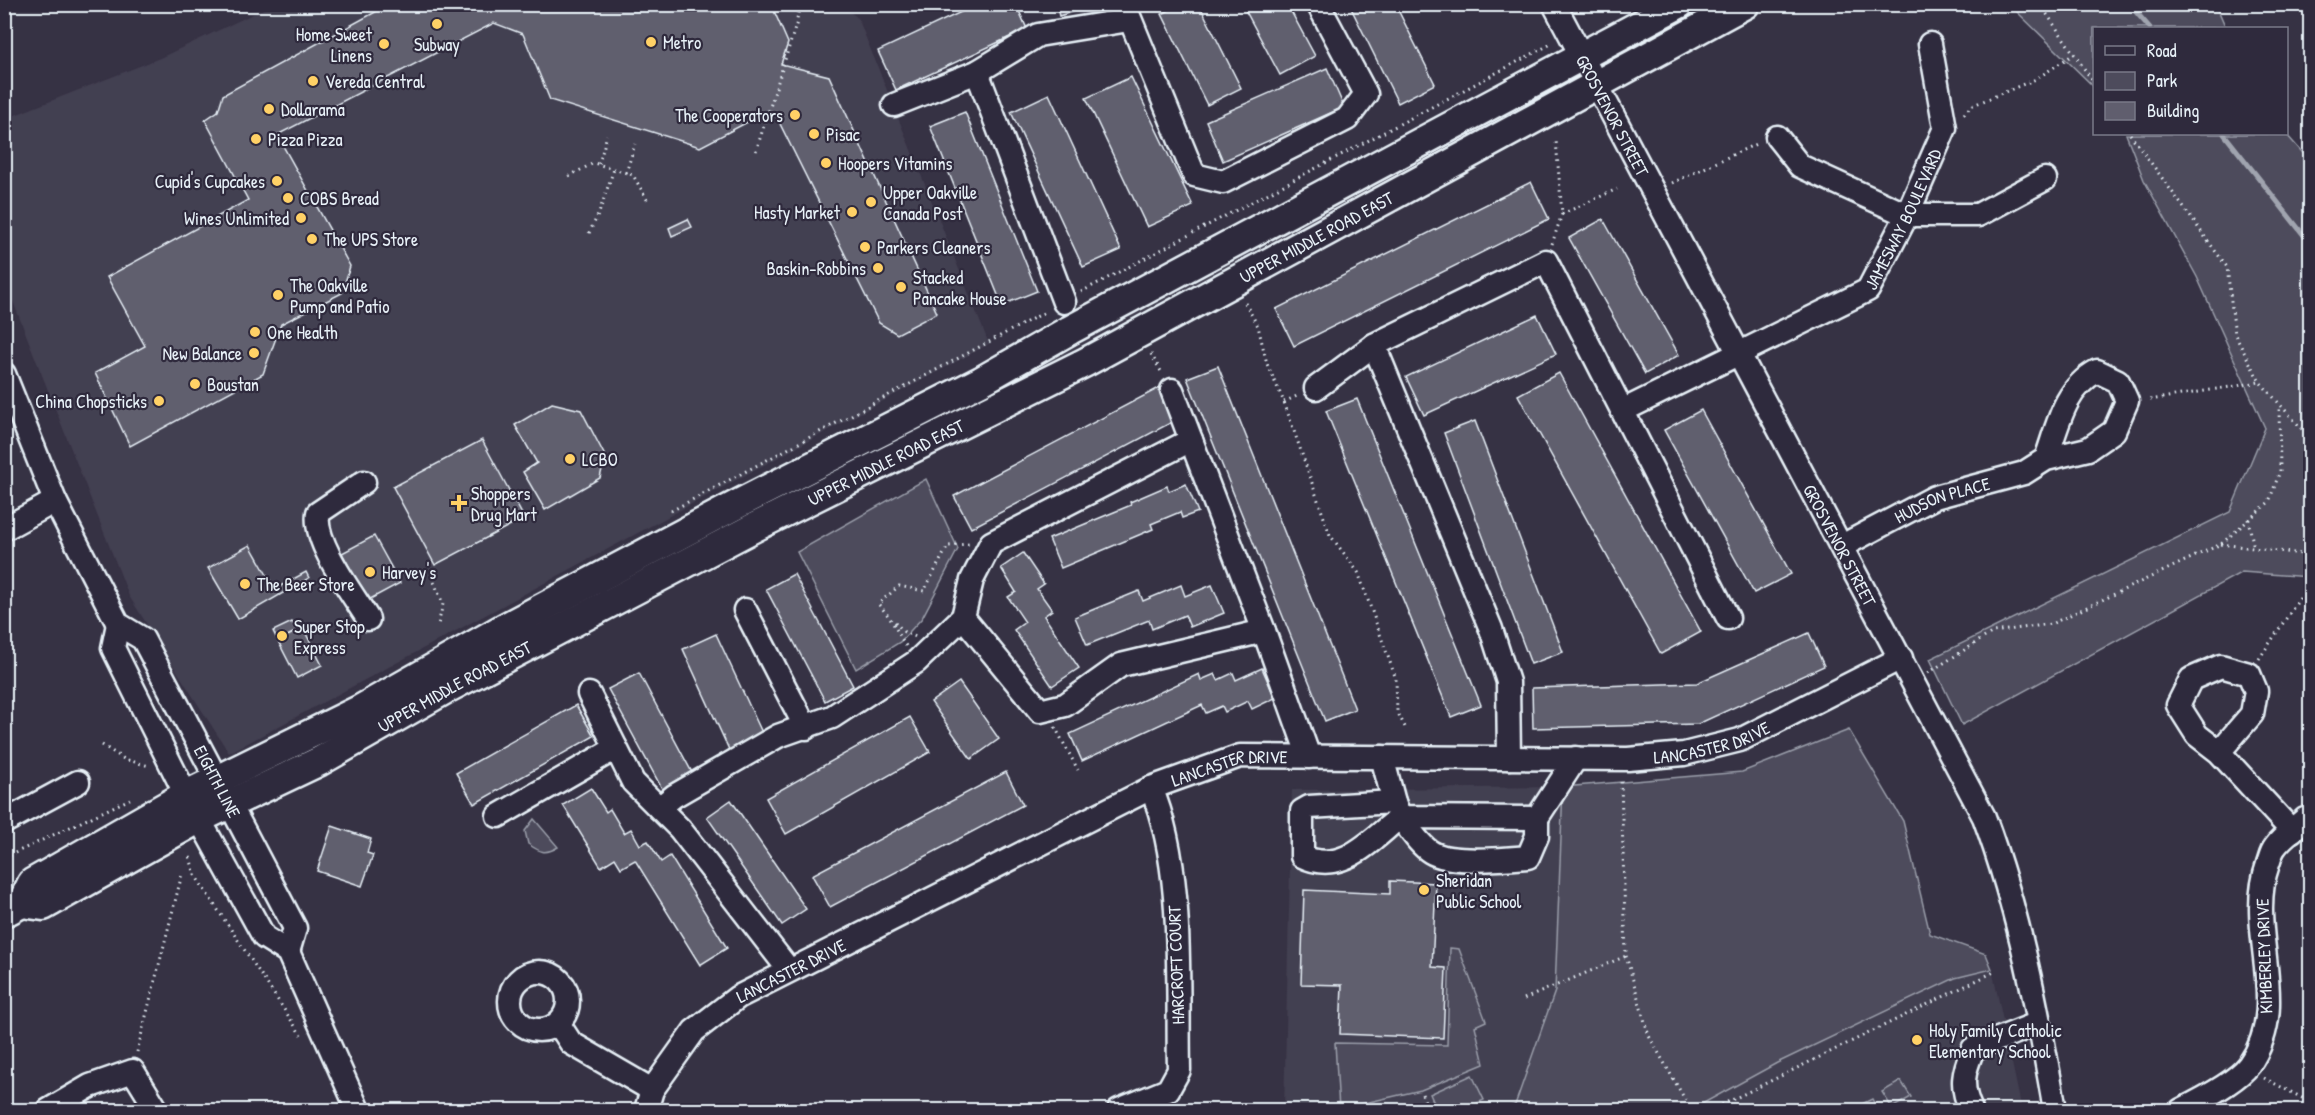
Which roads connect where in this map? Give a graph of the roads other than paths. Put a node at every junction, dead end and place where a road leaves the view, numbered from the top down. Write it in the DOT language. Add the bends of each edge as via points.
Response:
graph roads {
  1 [pos="1318,4"];
  2 [pos="1554,4"];
  3 [pos="1679,4"];
  4 [pos="1745,4"];
  5 [pos="1126,12"];
  6 [pos="1930,44"];
  7 [pos="1576,46"];
  8 [pos="976,72"];
  9 [pos="1596,84"];
  10 [pos="894,105"];
  11 [pos="1777,137"];
  12 [pos="2045,179"];
  13 [pos="1907,215"];
  14 [pos="1064,302"];
  15 [pos="1374,345"];
  16 [pos="1739,353"];
  17 [pos="4,374"];
  18 [pos="1316,388"];
  19 [pos="1172,390"];
  20 [pos="1624,410"];
  21 [pos="1191,440"];
  22 [pos="2046,459"];
  23 [pos="364,482"];
  24 [pos="55,501"];
  25 [pos="4,529"];
  26 [pos="1842,546"];
  27 [pos="745,610"];
  28 [pos="963,617"];
  29 [pos="1728,618"];
  30 [pos="368,619"];
  31 [pos="118,624"];
  32 [pos="1263,631"];
  33 [pos="1901,658"];
  34 [pos="589,694"];
  35 [pos="806,728"];
  36 [pos="616,748"];
  37 [pos="2219,752"];
  38 [pos="1309,757"];
  39 [pos="1382,757"];
  40 [pos="1509,758"];
  41 [pos="1576,759"];
  42 [pos="78,782"];
  43 [pos="1151,788"];
  44 [pos="224,791"];
  45 [pos="193,807"];
  46 [pos="659,808"];
  47 [pos="1397,810"];
  48 [pos="498,816"];
  49 [pos="2310,817"];
  50 [pos="1537,818"];
  51 [pos="4,822"];
  52 [pos="2292,831"];
  53 [pos="13,908"];
  54 [pos="288,952"];
  55 [pos="789,970"];
  56 [pos="558,1023"];
  57 [pos="2039,1023"];
  58 [pos="649,1100"];
  59 [pos="50,1110"];
  60 [pos="157,1110"];
  61 [pos="358,1110"];
  62 [pos="1119,1110"];
  63 [pos="1971,1110"];
  64 [pos="2055,1110"];
  65 [pos="2181,1110"];
  1 -- 5 [label="street" via="1366,94 1347,120 1224,182 1194,175"];
  2 -- 7 [label="street, GROSVENOR STREET"];
  3 -- 7 [label="main road, UPPER MIDDLE ROAD EAST"];
  4 -- 9 [label="main road, UPPER MIDDLE ROAD EAST"];
  5 -- 8 [label="street" via="1038,35"];
  6 -- 13 [label="street, JAMESWAY BOULEVARD" via="1945,128"];
  7 -- 9 [label="street, GROSVENOR STREET"];
  7 -- 44 [label="main road, UPPER MIDDLE ROAD EAST" via="981,381 504,628"];
  8 -- 10 [label="street"];
  8 -- 14 [label="street"];
  9 -- 16 [label="street, GROSVENOR STREET"];
  9 -- 44 [label="main road, UPPER MIDDLE ROAD EAST" via="1086,362 755,527 446,689 320,761"];
  11 -- 13 [label="street" via="1800,166"];
  12 -- 13 [label="street" via="1978,215"];
  13 -- 16 [label="street, JAMESWAY BOULEVARD" via="1868,290"];
  15 -- 18 [label="street"];
  15 -- 20 [label="street" via="1546,261"];
  15 -- 40 [label="street" via="1491,629 1508,682"];
  16 -- 20 [label="street, JAMESWAY BOULEVARD"];
  16 -- 26 [label="street, GROSVENOR STREET"];
  17 -- 24 [label="street"];
  19 -- 21 [label="street"];
  20 -- 29 [label="street"];
  21 -- 28 [label="street" via="992,543 972,580"];
  21 -- 32 [label="street"];
  22 -- 26 [label="street, HUDSON PLACE" via="2024,473 1935,497"];
  23 -- 30 [label="street" via="318,513 317,520 323,543"];
  24 -- 25 [label="street"];
  24 -- 31 [label="street"];
  26 -- 33 [label="street, GROSVENOR STREET"];
  27 -- 35 [label="street"];
  28 -- 32 [label="street" via="1040,711 1065,705 1121,665"];
  28 -- 35 [label="street" via="916,662 832,717"];
  31 -- 44 [label="street, EIGHTH LINE" via="143,639"];
  31 -- 45 [label="street, EIGHTH LINE" via="113,648"];
  32 -- 38 [label="street"];
  33 -- 41 [label="street, LANCASTER DRIVE" via="1740,740 1684,754"];
  33 -- 57 [label="street, GROSVENOR STREET" via="1966,780 1998,854"];
  34 -- 36 [label="street"];
  35 -- 46 [label="street" via="778,736"];
  36 -- 46 [label="street" via="633,782"];
  36 -- 48 [label="street"];
  37 -- 52 [label="street"];
  38 -- 39 [label="street, LANCASTER DRIVE"];
  38 -- 43 [label="street, LANCASTER DRIVE" via="1240,756"];
  39 -- 40 [label="street, LANCASTER DRIVE"];
  39 -- 47 [label="street"];
  40 -- 41 [label="street, LANCASTER DRIVE"];
  41 -- 50 [label="street"];
  42 -- 51 [label="street"];
  43 -- 55 [label="street, LANCASTER DRIVE"];
  43 -- 62 [label="street, HARCROFT COURT" via="1160,807 1173,874 1179,1070 1168,1090"];
  44 -- 45 [label="main road, UPPER MIDDLE ROAD EAST"];
  44 -- 54 [label="street, EIGHTH LINE" via="295,928"];
  45 -- 53 [label="main road, UPPER MIDDLE ROAD EAST" via="43,906"];
  45 -- 54 [label="street, EIGHTH LINE" via="264,938"];
  46 -- 55 [label="street" via="680,829"];
  47 -- 50 [label="street"];
  47 -- 50 [label="street" via="1428,851 1463,859 1528,857 1537,836"];
  49 -- 52 [label="street, KIMBERLEY DRIVE"];
  52 -- 65 [label="street, KIMBERLEY DRIVE" via="2274,848 2262,881 2260,919 2270,1001 2267,1023 2248,1066 2213,1093"];
  54 -- 61 [label="street"];
  55 -- 58 [label="street, LANCASTER DRIVE" via="738,997 694,1031"];
  56 -- 58 [label="street" via="571,1043"];
  57 -- 63 [label="street" via="1973,1049 1965,1069 1963,1093"];
  57 -- 64 [label="street, GROSVENOR STREET"];
  59 -- 60 [label="street" via="90,1086 133,1071"];
}
